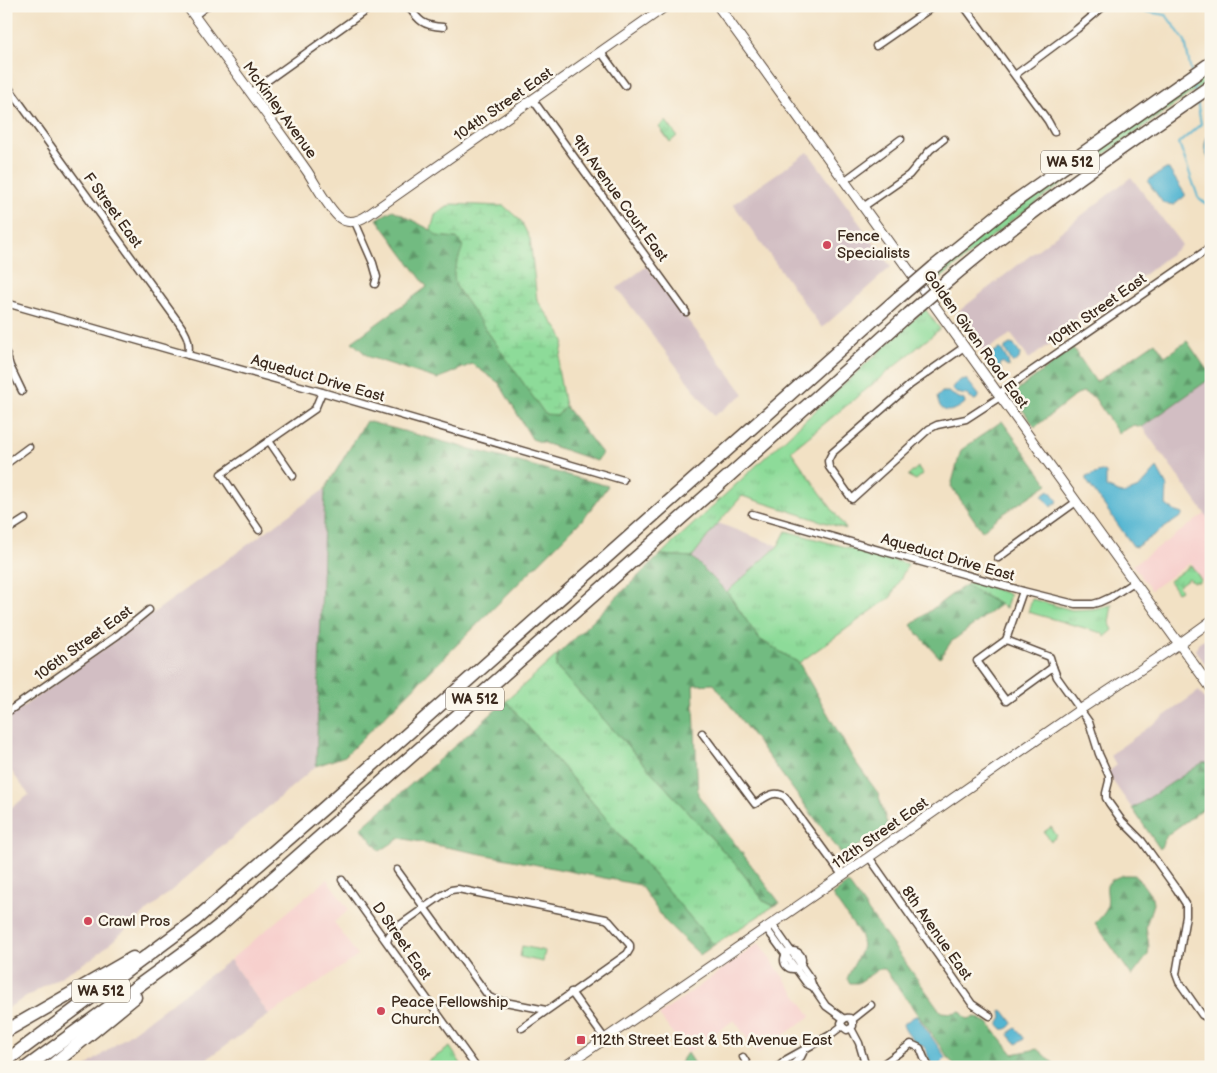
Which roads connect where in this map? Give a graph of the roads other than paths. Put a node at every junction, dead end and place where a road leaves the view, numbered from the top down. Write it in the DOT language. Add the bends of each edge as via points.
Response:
graph roads {
  1 [pos="187,6"];
  2 [pos="207,6"];
  3 [pos="372,6"];
  4 [pos="408,6"];
  5 [pos="666,6"];
  6 [pos="718,6"];
  7 [pos="934,6"];
  8 [pos="964,6"];
  9 [pos="1104,6"];
  10 [pos="194,16"];
  11 [pos="443,27"];
  12 [pos="876,46"];
  13 [pos="601,52"];
  14 [pos="1211,63"];
  15 [pos="1015,75"];
  16 [pos="6,84"];
  17 [pos="625,85"];
  18 [pos="1211,86"];
  19 [pos="250,93"];
  20 [pos="533,100"];
  21 [pos="1054,132"];
  22 [pos="900,139"];
  23 [pos="944,139"];
  24 [pos="844,181"];
  25 [pos="863,207"];
  26 [pos="355,222"];
  27 [pos="1211,247"];
  28 [pos="375,284"];
  29 [pos="6,303"];
  30 [pos="686,312"];
  31 [pos="964,347"];
  32 [pos="6,353"];
  33 [pos="188,355"];
  34 [pos="22,391"];
  35 [pos="322,392"];
  36 [pos="999,395"];
  37 [pos="269,441"];
  38 [pos="29,447"];
  39 [pos="6,464"];
  40 [pos="292,476"];
  41 [pos="623,480"];
  42 [pos="1076,502"];
  43 [pos="752,514"];
  44 [pos="25,519"];
  45 [pos="259,530"];
  46 [pos="6,532"];
  47 [pos="998,558"];
  48 [pos="1134,582"];
  49 [pos="1022,594"];
  50 [pos="149,610"];
  51 [pos="1211,621"];
  52 [pos="1006,640"];
  53 [pos="1179,644"];
  54 [pos="1053,668"];
  55 [pos="1211,688"];
  56 [pos="1081,709"];
  57 [pos="6,713"];
  58 [pos="702,733"];
  59 [pos="869,857"];
  60 [pos="397,870"];
  61 [pos="842,875"];
  62 [pos="342,880"];
  63 [pos="424,908"];
  64 [pos="195,920"];
  65 [pos="220,924"];
  66 [pos="769,926"];
  67 [pos="387,942"];
  68 [pos="788,953"];
  69 [pos="798,967"];
  70 [pos="571,992"];
  71 [pos="872,1005"];
  72 [pos="546,1010"];
  73 [pos="990,1016"];
  74 [pos="852,1020"];
  75 [pos="1211,1020"];
  76 [pos="843,1023"];
  77 [pos="522,1028"];
  78 [pos="851,1028"];
  79 [pos="6,1032"];
  80 [pos="604,1039"];
  81 [pos="805,1050"];
  82 [pos="743,1057"];
  83 [pos="6,1061"];
  84 [pos="27,1067"];
  85 [pos="50,1067"];
  86 [pos="476,1067"];
  87 [pos="564,1067"];
  88 [pos="748,1067"];
  89 [pos="778,1067"];
  90 [pos="790,1067"];
  91 [pos="866,1067"];
  92 [pos="879,1067"];
  93 [pos="929,1067"];
  1 -- 10 [label="street, McKinley Avenue"];
  2 -- 10 [label="street"];
  3 -- 19 [label="street"];
  4 -- 11 [label="street" via="426,25"];
  5 -- 13 [label="street, 104th Street East"];
  6 -- 24 [label="street, Golden Given Road East"];
  7 -- 12 [label="street"];
  8 -- 15 [label="street"];
  9 -- 15 [label="street"];
  10 -- 19 [label="street, McKinley Avenue"];
  13 -- 17 [label="street"];
  13 -- 20 [label="street, 104th Street East"];
  14 -- 64 [label="highway, WA 512, bridge" via="1014,202 934,266"];
  15 -- 21 [label="street"];
  16 -- 33 [label="street, F Street East" via="179,323 188,341"];
  18 -- 65 [label="highway, WA 512, bridge" via="1026,217 974,258"];
  19 -- 26 [label="street, McKinley Avenue" via="336,214 345,221"];
  20 -- 26 [label="street, 104th Street East"];
  20 -- 30 [label="street, 9th Avenue Court East"];
  22 -- 24 [label="street"];
  23 -- 25 [label="street" via="908,175"];
  24 -- 25 [label="street, Golden Given Road East"];
  25 -- 31 [label="street, Golden Given Road East"];
  26 -- 28 [label="street" via="373,263 377,277"];
  27 -- 36 [label="street, 109th Street East"];
  29 -- 33 [label="street, Aqueduct Drive East"];
  31 -- 36 [label="street, Golden Given Road East"];
  31 -- 36 [label="street, 109th Street East" via="910,385 832,454 829,467 852,499 929,429 966,419"];
  32 -- 34 [label="street"];
  33 -- 35 [label="street, Aqueduct Drive East"];
  35 -- 37 [label="street" via="315,409"];
  35 -- 41 [label="street, Aqueduct Drive East"];
  36 -- 42 [label="street, Golden Given Road East"];
  37 -- 40 [label="street"];
  37 -- 45 [label="street" via="221,474"];
  38 -- 39 [label="street"];
  42 -- 47 [label="street"];
  42 -- 48 [label="street, Golden Given Road East"];
  43 -- 49 [label="street, Aqueduct Drive East"];
  44 -- 46 [label="street"];
  48 -- 49 [label="street, Aqueduct Drive East" via="1093,604 1075,604"];
  48 -- 53 [label="street, Golden Given Road East"];
  49 -- 52 [label="street"];
  50 -- 57 [label="street, 106th Street East"];
  51 -- 53 [label="street, 112th Street East"];
  52 -- 54 [label="street" via="1050,657"];
  52 -- 54 [label="street" via="977,661 1006,701"];
  53 -- 55 [label="street, Golden Given Road East"];
  53 -- 56 [label="street, 112th Street East"];
  54 -- 56 [label="street"];
  56 -- 59 [label="street, 112th Street East"];
  56 -- 75 [label="street" via="1109,776 1106,798 1142,841 1186,904 1176,978 1202,1015"];
  58 -- 61 [label="street" via="755,804 771,794 785,797"];
  59 -- 61 [label="street, 112th Street East"];
  59 -- 73 [label="street, 8th Avenue East" via="972,1004"];
  60 -- 63 [label="street"];
  61 -- 66 [label="street, 112th Street East"];
  62 -- 67 [label="street, D Street East"];
  63 -- 67 [label="street" via="393,930"];
  63 -- 70 [label="street" via="448,891 458,890 610,921 630,949"];
  63 -- 72 [label="street" via="489,997"];
  64 -- 79 [label="highway"];
  64 -- 83 [label="highway, WA 512"];
  65 -- 84 [label="highway, WA 512"];
  65 -- 85 [label="highway" via="172,968"];
  66 -- 68 [label="street"];
  66 -- 80 [label="street, 112th Street East"];
  67 -- 86 [label="street, D Street East"];
  68 -- 69 [label="street" via="784,960 786,966 790,969"];
  68 -- 69 [label="street" via="796,951 801,954 803,960"];
  69 -- 76 [label="street" via="806,984 813,987"];
  70 -- 72 [label="street"];
  70 -- 80 [label="street"];
  71 -- 74 [label="street"];
  72 -- 77 [label="street"];
  74 -- 76 [label="street" via="848,1018"];
  74 -- 78 [label="street"];
  76 -- 78 [label="street" via="847,1030"];
  76 -- 81 [label="street"];
  78 -- 91 [label="street"];
  80 -- 87 [label="street, 112th Street East"];
  81 -- 89 [label="street"];
  81 -- 90 [label="street"];
  82 -- 88 [label="street"];
  92 -- 93 [label="street" via="911,1044 920,1048"];
}
